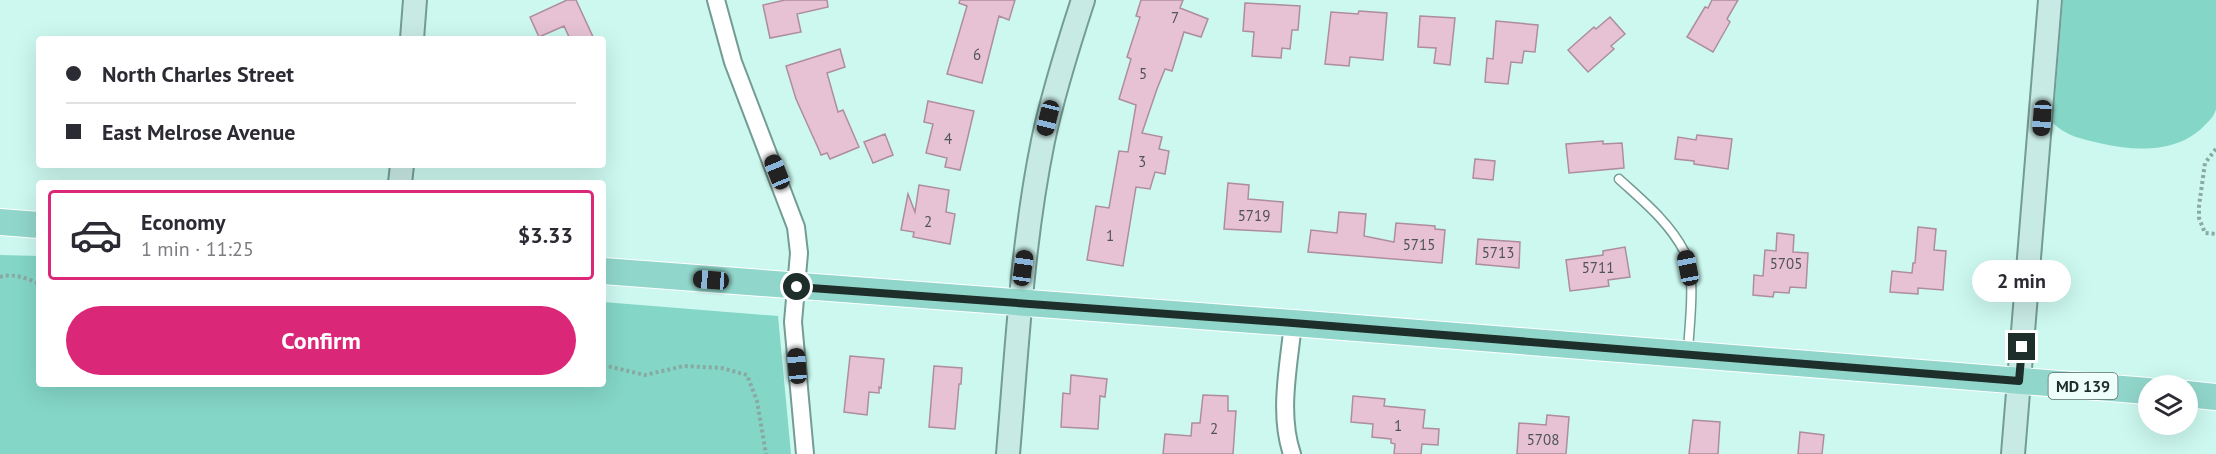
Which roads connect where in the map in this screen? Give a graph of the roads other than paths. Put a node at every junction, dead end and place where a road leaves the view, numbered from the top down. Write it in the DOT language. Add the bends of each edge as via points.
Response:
graph roads {
  1 [pos="415,0"];
  2 [pos="716,0"];
  3 [pos="1083,0"];
  4 [pos="2050,0"];
  5 [pos="412,36"];
  6 [pos="1619,179"];
  7 [pos="0,222"];
  8 [pos="36,225"];
  9 [pos="606,271"];
  10 [pos="797,287"];
  11 [pos="1020,303"];
  12 [pos="1293,323"];
  13 [pos="1688,355"];
  14 [pos="2019,381"];
  15 [pos="2138,390"];
  16 [pos="2198,395"];
  17 [pos="2216,397"];
  18 [pos="805,454"];
  19 [pos="1008,454"];
  20 [pos="1292,454"];
  21 [pos="2013,454"];
  1 -- 5 [label="street"];
  2 -- 10 [label="street" via="733,62 796,227"];
  3 -- 11 [label="street" via="1043,140"];
  4 -- 14 [label="street"];
  6 -- 13 [label="lane" via="1655,211 1685,252 1691,284"];
  7 -- 8 [label="main road"];
  9 -- 10 [label="main road, MD 139"];
  10 -- 11 [label="main road, MD 139"];
  10 -- 18 [label="street" via="793,322"];
  11 -- 12 [label="main road, MD 139"];
  11 -- 19 [label="street"];
  12 -- 13 [label="main road, MD 139"];
  12 -- 20 [label="street" via="1286,388 1286,423"];
  13 -- 14 [label="main road, MD 139"];
  14 -- 15 [label="main road, MD 139"];
  14 -- 21 [label="street"];
  16 -- 17 [label="main road"];
}
